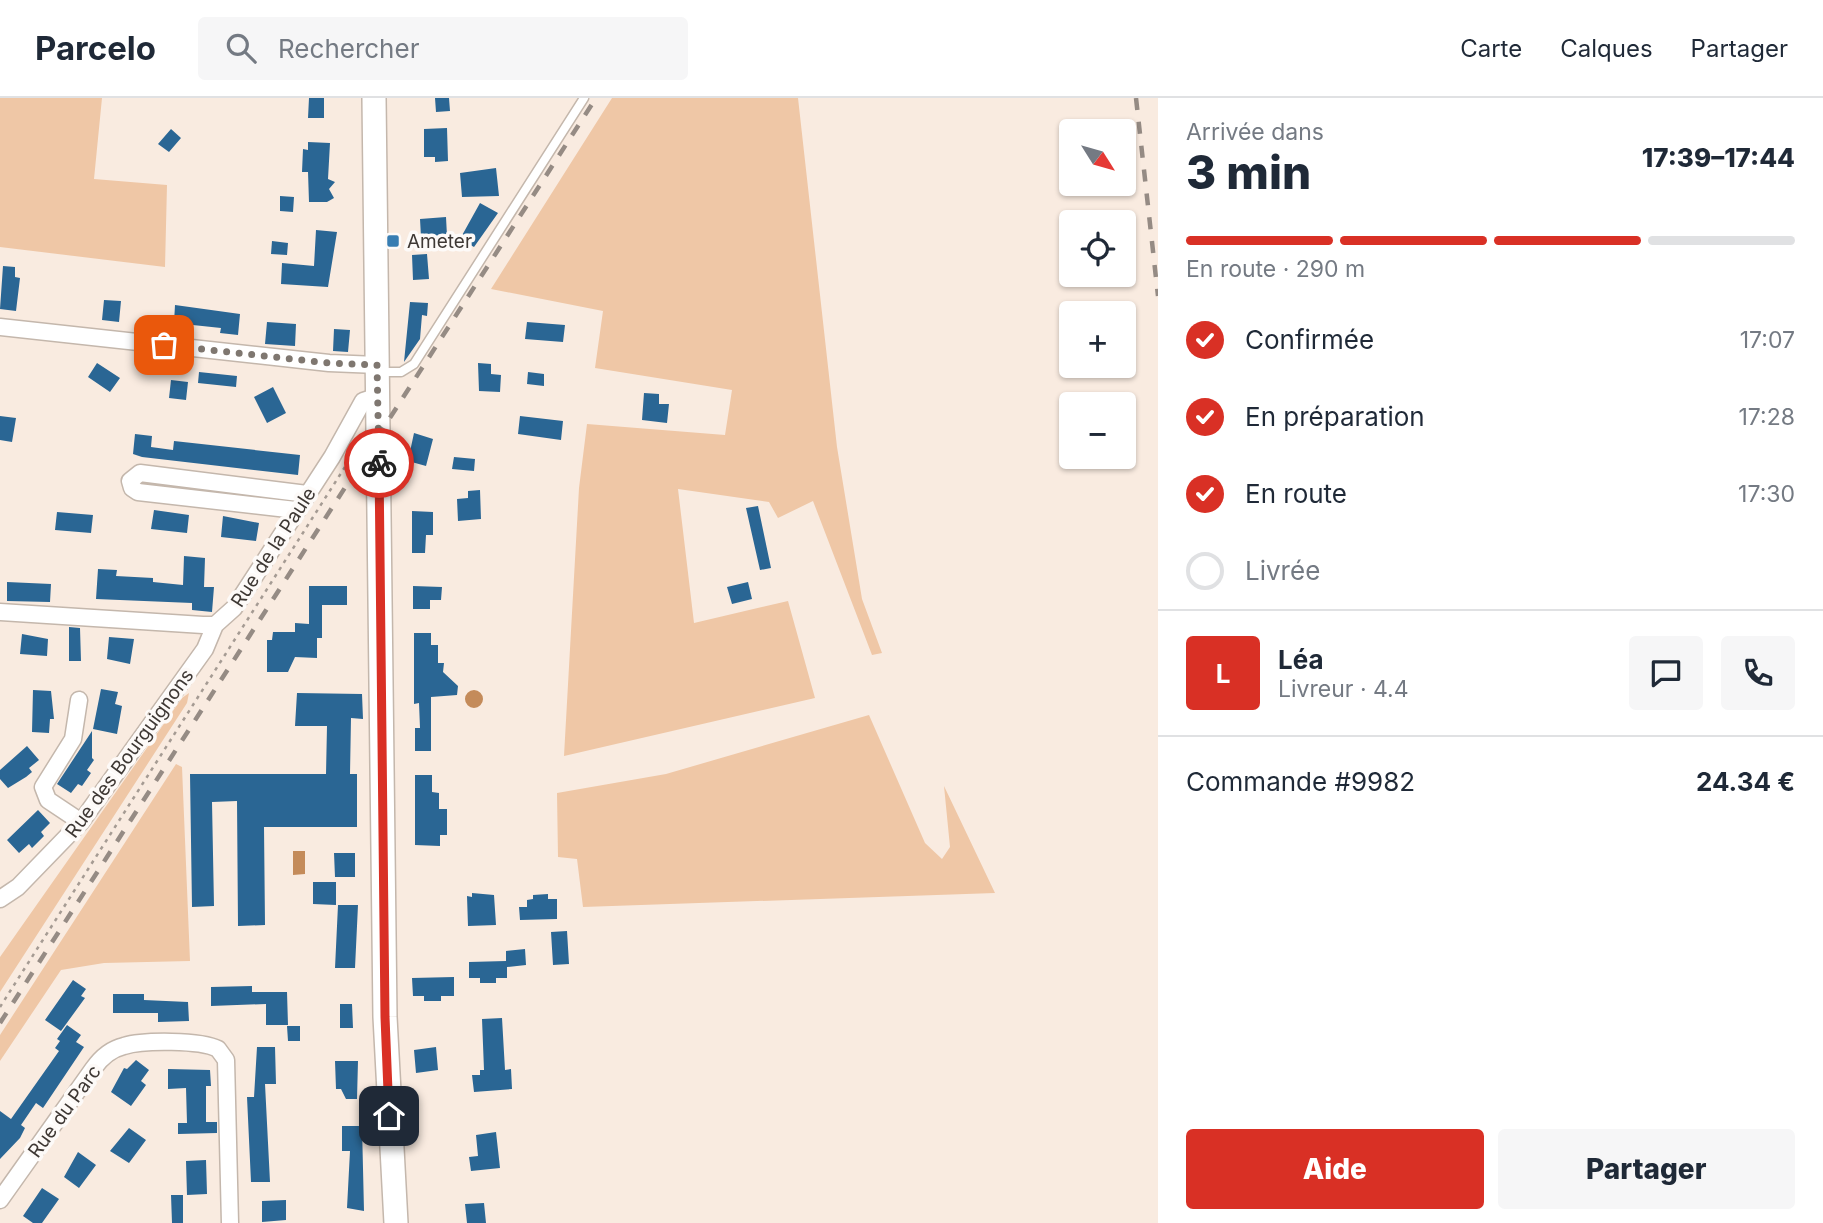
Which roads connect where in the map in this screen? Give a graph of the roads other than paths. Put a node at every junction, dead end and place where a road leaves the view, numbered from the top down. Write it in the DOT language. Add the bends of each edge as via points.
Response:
graph roads {
  1 [pos="374,98"];
  2 [pos="584,98"];
  3 [pos="0,327"];
  4 [pos="377,368"];
  5 [pos="378,396"];
  6 [pos="307,494"];
  7 [pos="296,510"];
  8 [pos="0,612"];
  9 [pos="215,625"];
  10 [pos="79,700"];
  11 [pos="81,822"];
  12 [pos="0,899"];
  13 [pos="0,1200"];
  14 [pos="230,1223"];
  15 [pos="396,1223"];
  1 -- 4 [label="main road"];
  2 -- 4 [label="lane" via="414,364 401,372"];
  3 -- 4 [label="street"];
  4 -- 5 [label="main road"];
  5 -- 6 [label="street, Rue de la Paule" via="363,401"];
  5 -- 15 [label="main road" via="385,1017"];
  6 -- 7 [label="street, Rue de la Paule"];
  6 -- 7 [label="street" via="140,473 130,481 138,492"];
  7 -- 9 [label="street, Rue de la Paule" via="234,608"];
  8 -- 9 [label="street, Rue de la Paule"];
  9 -- 11 [label="street, Rue des Bourguignons" via="205,649"];
  10 -- 11 [label="street" via="73,739 43,787 48,800"];
  11 -- 12 [label="street, Rue des Bourguignons"];
  13 -- 14 [label="street, Rue du Parc" via="107,1055 132,1044 201,1043 218,1049 226,1060"];
}
